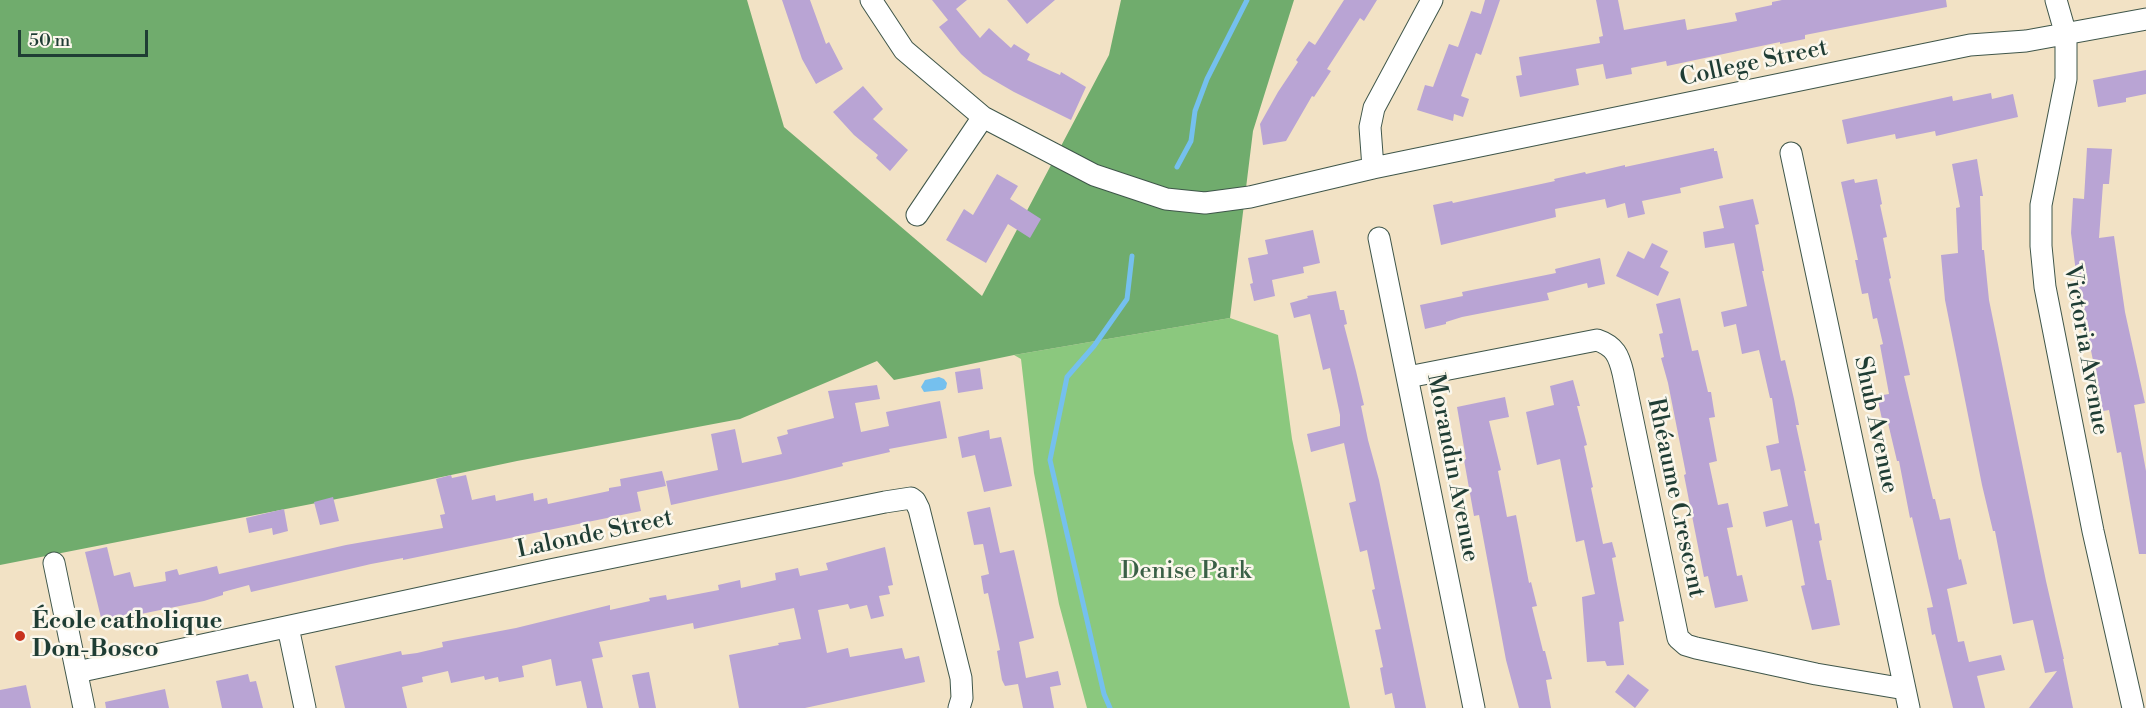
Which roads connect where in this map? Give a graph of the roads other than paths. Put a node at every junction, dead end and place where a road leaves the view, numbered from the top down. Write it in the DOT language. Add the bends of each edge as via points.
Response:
graph roads {
  1 [pos="871,0"];
  2 [pos="1432,0"];
  3 [pos="2056,0"];
  4 [pos="2146,19"];
  5 [pos="2066,35"];
  6 [pos="982,117"];
  7 [pos="1791,153"];
  8 [pos="1373,168"];
  9 [pos="917,215"];
  10 [pos="1378,238"];
  11 [pos="1408,377"];
  12 [pos="54,562"];
  13 [pos="288,627"];
  14 [pos="77,672"];
  15 [pos="1907,699"];
  16 [pos="84,708"];
  17 [pos="306,708"];
  18 [pos="959,708"];
  19 [pos="1474,708"];
  20 [pos="2133,708"];
  1 -- 6 [label="street, College Street" via="904,50"];
  2 -- 8 [label="street" via="1374,108 1370,127"];
  3 -- 5 [label="street, Victoria Avenue"];
  4 -- 5 [label="street, College Street"];
  5 -- 8 [label="street, College Street" via="1970,45"];
  5 -- 20 [label="street, Victoria Avenue" via="2066,80 2042,205 2045,287"];
  6 -- 8 [label="street, College Street" via="1094,175 1166,199 1205,203 1250,197"];
  6 -- 9 [label="street"];
  7 -- 15 [label="street, Shub Avenue"];
  10 -- 11 [label="street, Morandin Avenue"];
  11 -- 15 [label="street, Rhéaume Crescent" via="1597,340 1608,343 1617,351 1623,373 1678,638 1696,648"];
  11 -- 19 [label="street, Morandin Avenue"];
  12 -- 14 [label="street"];
  13 -- 14 [label="street, Lalonde Street"];
  13 -- 17 [label="street"];
  13 -- 18 [label="street, Lalonde Street" via="911,498 919,509 961,678"];
  14 -- 16 [label="street"];
}
